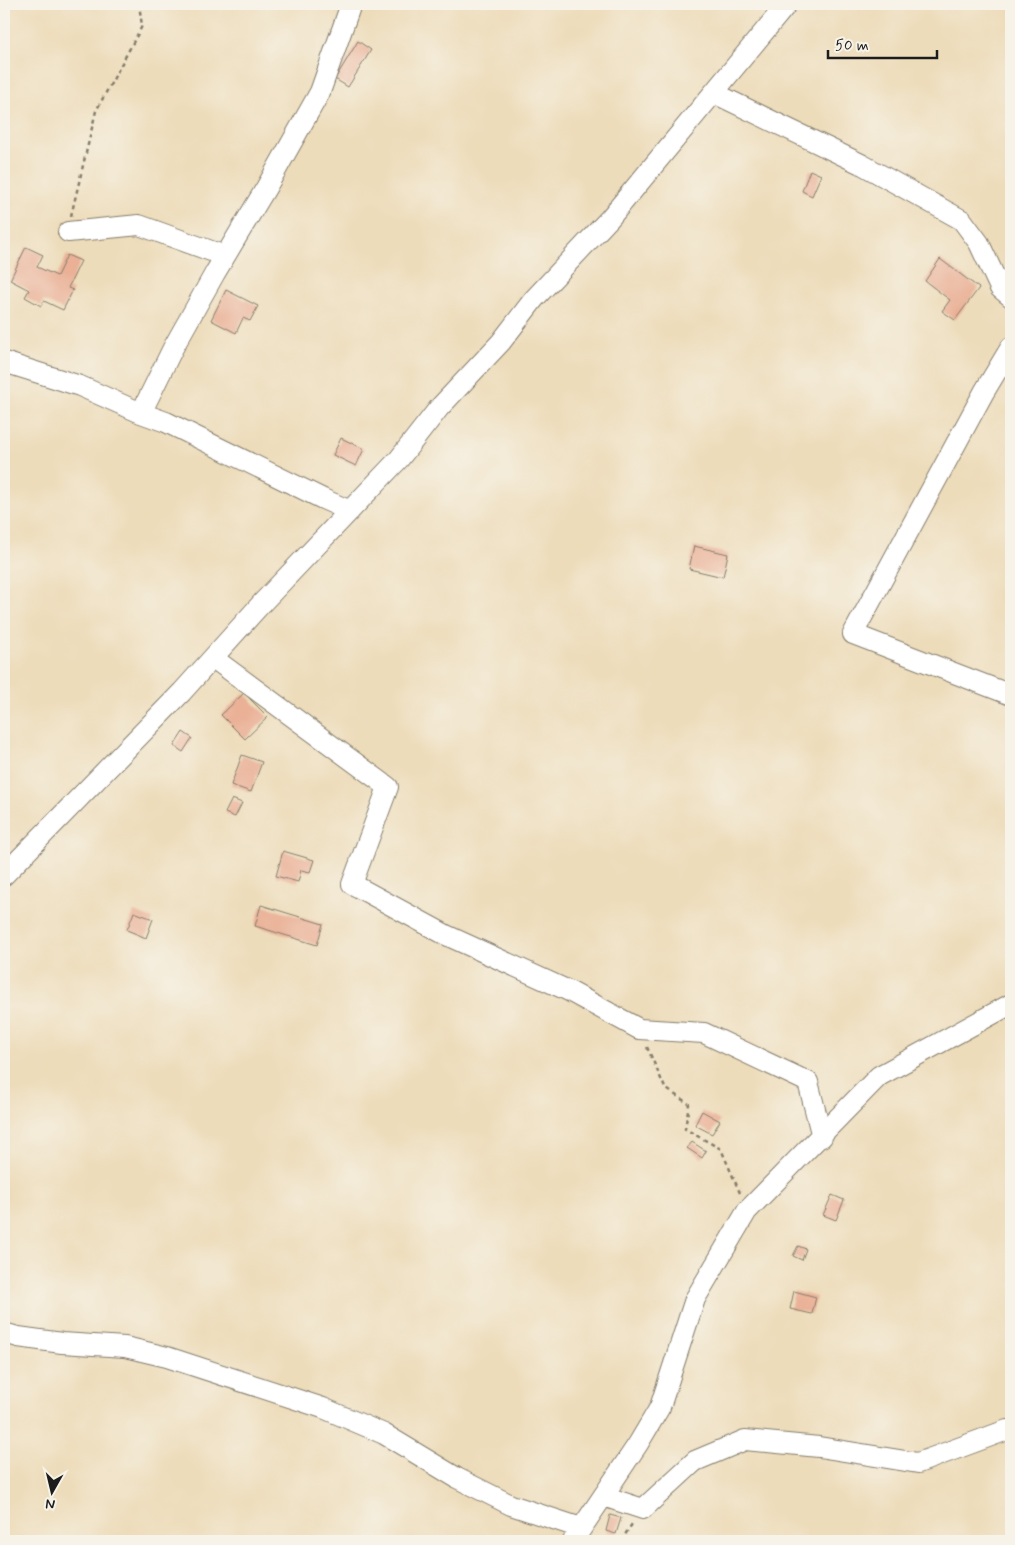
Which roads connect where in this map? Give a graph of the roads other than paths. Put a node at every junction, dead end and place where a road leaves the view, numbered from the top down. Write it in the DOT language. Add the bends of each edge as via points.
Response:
graph roads {
  1 [pos="351,4"];
  2 [pos="787,4"];
  3 [pos="714,93"];
  4 [pos="68,232"];
  5 [pos="225,256"];
  6 [pos="1011,297"];
  7 [pos="1011,347"];
  8 [pos="4,362"];
  9 [pos="141,413"];
  10 [pos="350,511"];
  11 [pos="213,658"];
  12 [pos="1011,695"];
  13 [pos="4,875"];
  14 [pos="1011,1004"];
  15 [pos="822,1136"];
  16 [pos="4,1333"];
  17 [pos="1011,1430"];
  18 [pos="603,1496"];
  19 [pos="577,1534"];
  1 -- 5 [label="street" via="320,92"];
  2 -- 3 [label="street"];
  3 -- 6 [label="street" via="863,165 962,220 979,243 1000,288"];
  3 -- 10 [label="street" via="610,218 534,299 501,342"];
  4 -- 5 [label="street" via="139,224"];
  5 -- 9 [label="street"];
  7 -- 12 [label="street" via="853,634"];
  8 -- 9 [label="street" via="80,386"];
  9 -- 10 [label="street"];
  10 -- 11 [label="street"];
  11 -- 13 [label="street"];
  11 -- 15 [label="street" via="388,787 352,884 446,935 569,991 639,1029 704,1033 808,1082"];
  14 -- 15 [label="street" via="880,1076"];
  15 -- 18 [label="street" via="747,1211 695,1299 660,1406"];
  16 -- 19 [label="street" via="62,1343 125,1347 167,1357 323,1408 384,1434 457,1478"];
  17 -- 18 [label="street" via="918,1463 745,1440 695,1461 643,1509"];
  18 -- 19 [label="street"];
}
